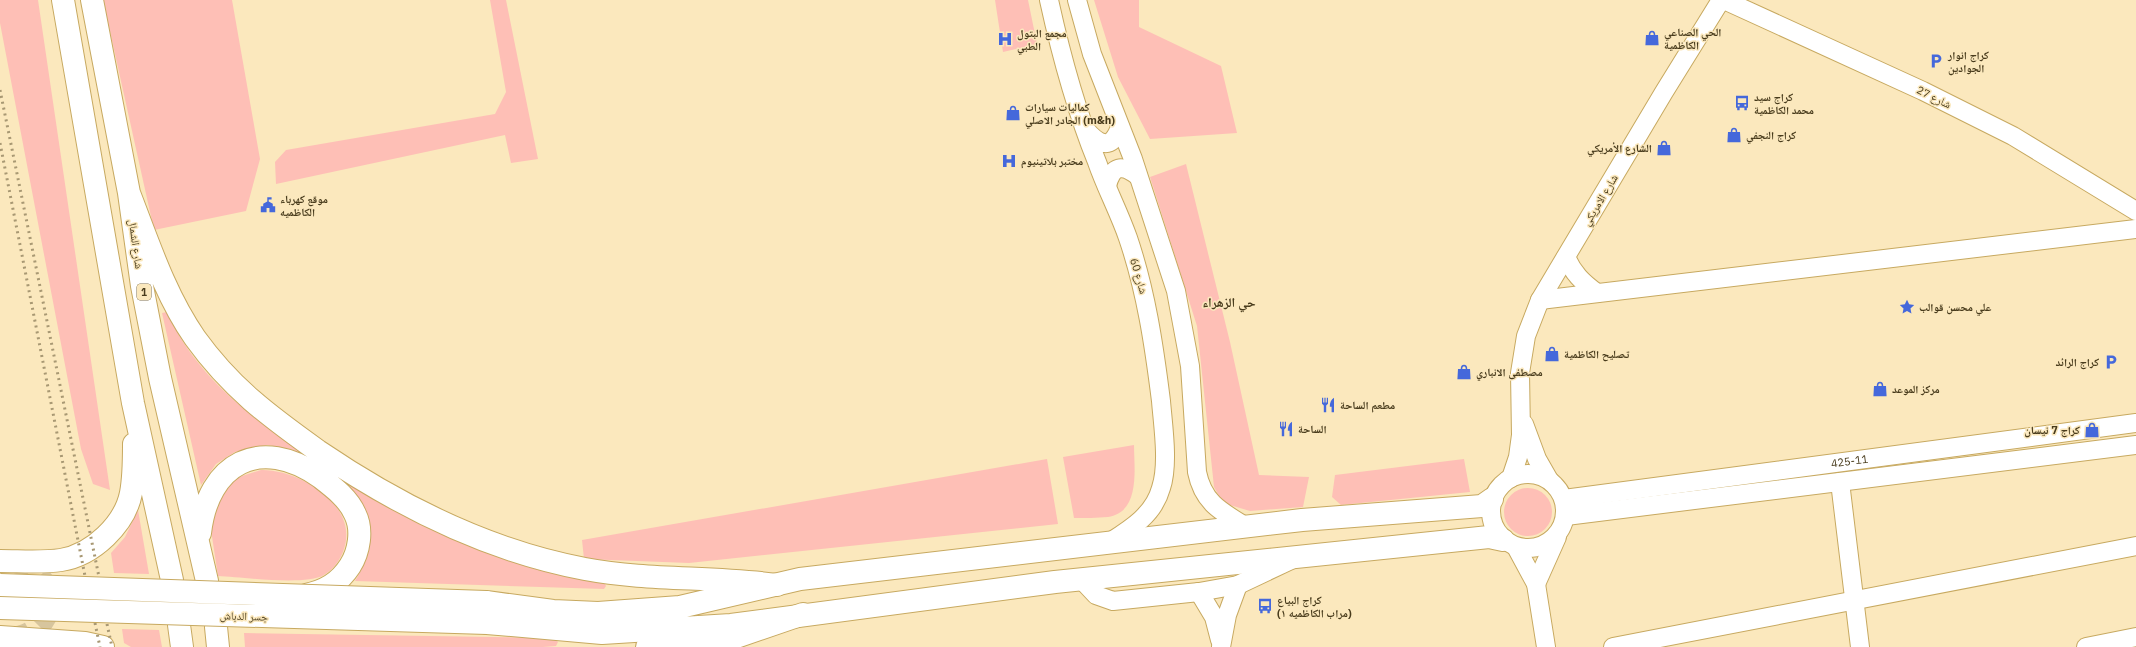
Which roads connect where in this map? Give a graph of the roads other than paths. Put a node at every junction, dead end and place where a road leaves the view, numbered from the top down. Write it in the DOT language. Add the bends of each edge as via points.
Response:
graph roads {
  1 [pos="63,0"];
  2 [pos="92,0"];
  3 [pos="1049,0"];
  4 [pos="1077,0"];
  5 [pos="1722,0"];
  6 [pos="1120,127"];
  7 [pos="1086,130"];
  8 [pos="1138,176"];
  9 [pos="1107,186"];
  10 [pos="129,193"];
  11 [pos="2136,211"];
  12 [pos="2136,229"];
  13 [pos="1566,257"];
  14 [pos="1597,293"];
  15 [pos="1540,300"];
  16 [pos="133,403"];
  17 [pos="1521,413"];
  18 [pos="2136,423"];
  19 [pos="2136,448"];
  20 [pos="1511,478"];
  21 [pos="1549,480"];
  22 [pos="1840,482"];
  23 [pos="1492,499"];
  24 [pos="1565,507"];
  25 [pos="1347,516"];
  26 [pos="1302,520"];
  27 [pos="1245,526"];
  28 [pos="1559,534"];
  29 [pos="1110,542"];
  30 [pos="1510,544"];
  31 [pos="1077,546"];
  32 [pos="2136,546"];
  33 [pos="1048,550"];
  34 [pos="200,551"];
  35 [pos="1348,551"];
  36 [pos="1303,556"];
  37 [pos="0,561"];
  38 [pos="1081,579"];
  39 [pos="172,580"];
  40 [pos="207,582"];
  41 [pos="1055,582"];
  42 [pos="779,584"];
  43 [pos="1536,584"];
  44 [pos="0,585"];
  45 [pos="1238,585"];
  46 [pos="1199,592"];
  47 [pos="306,595"];
  48 [pos="1854,602"];
  49 [pos="0,608"];
  50 [pos="794,616"];
  51 [pos="179,625"];
  52 [pos="0,637"];
  53 [pos="2136,637"];
  54 [pos="1221,646"];
  55 [pos="103,647"];
  56 [pos="182,647"];
  57 [pos="647,647"];
  58 [pos="1546,647"];
  59 [pos="1613,647"];
  60 [pos="1860,647"];
  61 [pos="2086,647"];
  1 -- 16 [label="main road"];
  2 -- 10 [label="main road, شارع الشمال / 1"];
  3 -- 7 [label="street, شارع 60" via="1058,40"];
  4 -- 6 [label="street" via="1092,54"];
  5 -- 11 [label="street, شارع 27" via="1916,88 2013,136"];
  5 -- 13 [label="street, شارع الامريكي"];
  6 -- 7 [label="street" via="1115,139 1107,144 1094,139"];
  6 -- 8 [label="street"];
  7 -- 9 [label="street, شارع 60"];
  8 -- 9 [label="street" via="1125,168 1118,168 1111,174"];
  8 -- 27 [label="street" via="1176,291 1186,336 1196,472 1199,483 1204,495 1211,502"];
  9 -- 29 [label="street, شارع 60" via="1128,237 1148,311 1163,422 1164,471 1161,488 1146,516"];
  10 -- 34 [label="main road, شارع الشمال / 1" via="142,286 160,378"];
  10 -- 42 [label="main road" via="176,305 194,336 227,378 267,414 375,488 476,537 583,569 658,578"];
  12 -- 14 [label="street"];
  13 -- 14 [label="street" via="1572,271"];
  13 -- 15 [label="street, شارع الامريكي"];
  14 -- 15 [label="street"];
  15 -- 17 [label="street, شارع الامريكي" via="1526,336 1520,373"];
  16 -- 37 [label="main road" via="134,461 131,494 112,529 92,547 74,557 45,561"];
  16 -- 39 [label="main road"];
  17 -- 20 [label="street, شارع الامريكي" via="1518,457"];
  17 -- 21 [label="street, شارع الامريكي" via="1535,453"];
  18 -- 24 [label="street, 425-11"];
  19 -- 22 [label="street, 425-11"];
  20 -- 21 [label="street" via="1530,474"];
  20 -- 23 [label="street" via="1503,483"];
  21 -- 24 [label="street" via="1558,488"];
  22 -- 24 [label="street, 425-11"];
  22 -- 48 [label="street"];
  23 -- 25 [label="main road, جسر الدباش" via="1482,506"];
  23 -- 30 [label="street" via="1492,521 1496,531"];
  24 -- 28 [label="street"];
  25 -- 26 [label="main road, جسر الدباش"];
  25 -- 35 [label="main road" via="1342,520 1336,534 1342,547"];
  26 -- 27 [label="main road, جسر الدباش"];
  26 -- 36 [label="main road" via="1315,528 1317,536 1314,550"];
  27 -- 29 [label="main road, جسر الدباش"];
  28 -- 30 [label="street" via="1540,547 1528,549"];
  28 -- 43 [label="street"];
  29 -- 31 [label="main road, جسر الدباش"];
  30 -- 35 [label="main road" via="1489,537"];
  30 -- 43 [label="street"];
  31 -- 33 [label="main road, جسر الدباش"];
  31 -- 38 [label="main road" via="1071,564"];
  32 -- 48 [label="street"];
  33 -- 41 [label="main road" via="1059,557 1061,564 1062,571"];
  33 -- 42 [label="main road, جسر الدباش" via="800,579"];
  34 -- 40 [label="main road, شارع الشمال / 1"];
  34 -- 47 [label="main road" via="201,520 205,504 223,475 244,461 268,457 292,462 332,486 343,496 356,515 358,545 352,562 332,586"];
  35 -- 36 [label="main road"];
  36 -- 38 [label="main road"];
  36 -- 45 [label="street"];
  38 -- 41 [label="main road"];
  38 -- 46 [label="street" via="1096,595 1113,601"];
  41 -- 50 [label="main road"];
  42 -- 47 [label="main road, جسر الدباش, bridge" via="680,607 598,612 553,611 486,602"];
  42 -- 50 [label="main road" via="786,587 792,599 789,612"];
  43 -- 58 [label="street"];
  44 -- 47 [label="main road, جسر الدباش, bridge"];
  45 -- 46 [label="street"];
  45 -- 54 [label="street" via="1227,615"];
  46 -- 54 [label="street" via="1214,617"];
  48 -- 59 [label="street"];
  48 -- 60 [label="street"];
  49 -- 50 [label="main road, جسر الدباش, bridge" via="487,623 602,633 732,625"];
  50 -- 57 [label="main road" via="736,637"];
  51 -- 56 [label="main road"];
  52 -- 55 [label="main road" via="85,642"];
  53 -- 61 [label="street"];
}
